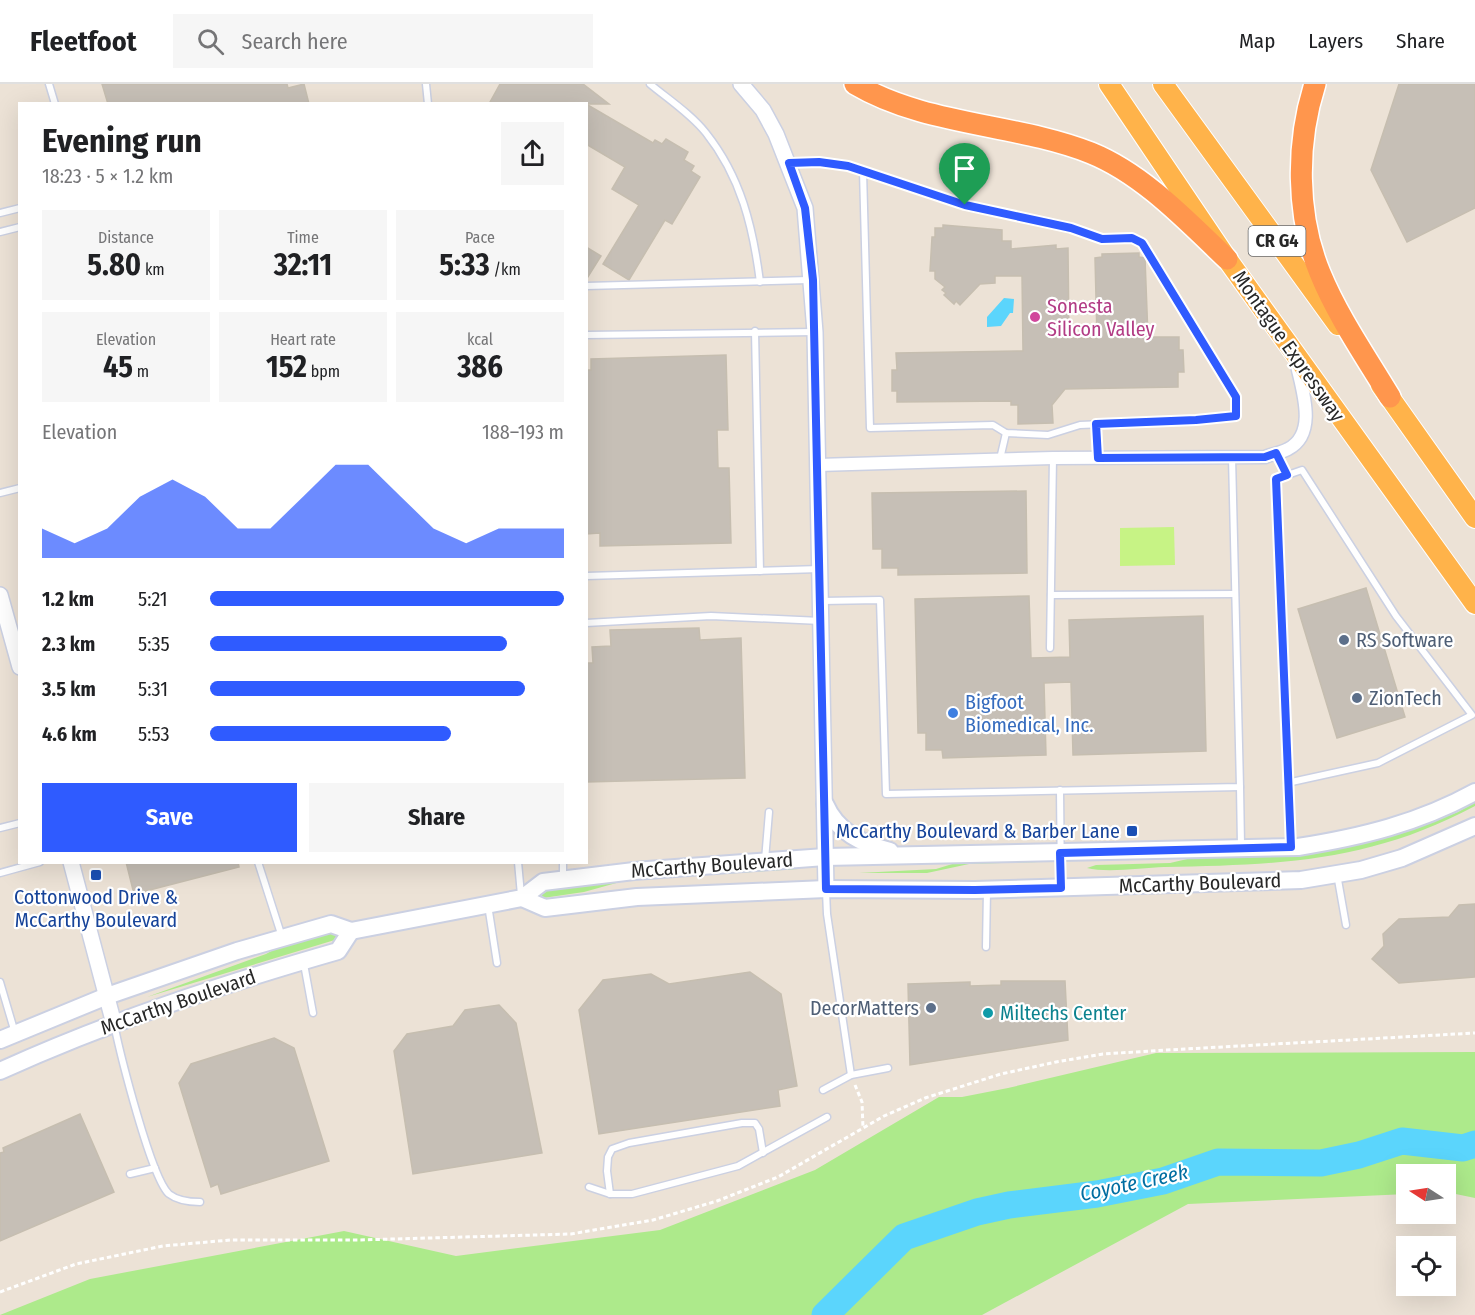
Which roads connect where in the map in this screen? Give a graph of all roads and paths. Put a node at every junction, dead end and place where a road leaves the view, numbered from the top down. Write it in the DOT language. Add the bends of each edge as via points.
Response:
graph roads {
  1 [pos="50,84"];
  2 [pos="426,84"];
  3 [pos="650,84"];
  4 [pos="741,84"];
  5 [pos="855,84"];
  6 [pos="1109,84"];
  7 [pos="1163,84"];
  8 [pos="1315,84"];
  9 [pos="54,102"];
  10 [pos="428,102"];
  11 [pos="789,163"];
  12 [pos="863,171"];
  13 [pos="18,208"];
  14 [pos="0,213"];
  15 [pos="18,228"];
  16 [pos="0,232"];
  17 [pos="1227,259"];
  18 [pos="813,280"];
  19 [pos="760,282"];
  20 [pos="588,286"];
  21 [pos="755,331"];
  22 [pos="814,332"];
  23 [pos="588,335"];
  24 [pos="1294,351"];
  25 [pos="1390,397"];
  26 [pos="1096,424"];
  27 [pos="1006,434"];
  28 [pos="1276,453"];
  29 [pos="1232,457"];
  30 [pos="1053,458"];
  31 [pos="1098,458"];
  32 [pos="1000,459"];
  33 [pos="818,465"];
  34 [pos="1287,475"];
  35 [pos="18,488"];
  36 [pos="0,493"];
  37 [pos="1475,518"];
  38 [pos="820,569"];
  39 [pos="760,571"];
  40 [pos="588,576"];
  41 [pos="1235,594"];
  42 [pos="1051,595"];
  43 [pos="0,598"];
  44 [pos="821,601"];
  45 [pos="1475,604"];
  46 [pos="821,621"];
  47 [pos="588,623"];
  48 [pos="1050,648"];
  49 [pos="18,662"];
  50 [pos="1287,783"];
  51 [pos="1240,787"];
  52 [pos="1060,790"];
  53 [pos="1475,792"];
  54 [pos="825,804"];
  55 [pos="768,812"];
  56 [pos="18,824"];
  57 [pos="1475,826"];
  58 [pos="0,828"];
  59 [pos="1291,847"];
  60 [pos="1241,849"];
  61 [pos="1060,853"];
  62 [pos="908,855"];
  63 [pos="825,857"];
  64 [pos="765,861"];
  65 [pos="33,864"];
  66 [pos="72,864"];
  67 [pos="259,864"];
  68 [pos="518,864"];
  69 [pos="563,871"];
  70 [pos="0,873"];
  71 [pos="1337,874"];
  72 [pos="1061,888"];
  73 [pos="826,889"];
  74 [pos="987,890"];
  75 [pos="522,898"];
  76 [pos="488,904"];
  77 [pos="1346,925"];
  78 [pos="351,931"];
  79 [pos="283,938"];
  80 [pos="986,947"];
  81 [pos="304,961"];
  82 [pos="497,963"];
  83 [pos="0,982"];
  84 [pos="107,996"];
  85 [pos="313,1013"];
  86 [pos="114,1024"];
  87 [pos="8,1037"];
  88 [pos="888,1068"];
  89 [pos="0,1071"];
  90 [pos="850,1075"];
  91 [pos="823,1090"];
  92 [pos="827,1117"];
  93 [pos="863,1128"];
  94 [pos="763,1153"];
  95 [pos="155,1168"];
  96 [pos="130,1174"];
  97 [pos="590,1187"];
  98 [pos="610,1194"];
  99 [pos="200,1202"];
  1 -- 9 [label="lane"];
  2 -- 10 [label="lane"];
  3 -- 19 [label="lane" via="705,131 734,176 754,235"];
  4 -- 11 [label="street" via="763,110"];
  5 -- 17 [label="highway" via="907,107 1092,154 1156,195"];
  6 -- 17 [label="highway, Montague Expressway / CR G4"];
  7 -- 25 [label="highway, CR G4"];
  8 -- 25 [label="highway" via="1303,131 1301,178 1307,226 1324,283"];
  11 -- 12 [label="lane" via="819,162"];
  11 -- 18 [label="street" via="805,208"];
  12 -- 26 [label="lane" via="965,205 1071,228 1102,239 1132,238 1142,243 1236,397 1236,416"];
  12 -- 27 [label="lane" via="870,428 993,425"];
  13 -- 14 [label="lane"];
  15 -- 16 [label="lane"];
  17 -- 24 [label="highway, Montague Expressway / CR G4"];
  18 -- 19 [label="lane"];
  18 -- 22 [label="street"];
  19 -- 20 [label="lane"];
  21 -- 22 [label="lane"];
  21 -- 23 [label="lane"];
  21 -- 39 [label="lane"];
  22 -- 33 [label="street"];
  24 -- 28 [label="street" via="1306,414 1303,435 1289,449"];
  24 -- 45 [label="highway, Montague Expressway / CR G4"];
  25 -- 37 [label="highway, CR G4"];
  26 -- 27 [label="lane" via="1080,424 1048,435"];
  26 -- 31 [label="lane"];
  27 -- 32 [label="lane"];
  28 -- 29 [label="street"];
  28 -- 34 [label="lane"];
  29 -- 31 [label="street"];
  29 -- 41 [label="lane"];
  30 -- 31 [label="street"];
  30 -- 32 [label="street"];
  30 -- 42 [label="lane"];
  32 -- 33 [label="street"];
  33 -- 38 [label="street"];
  34 -- 50 [label="lane" via="1276,479"];
  34 -- 50 [label="lane" via="1302,470 1396,616 1472,715 1378,763"];
  35 -- 36 [label="lane"];
  38 -- 39 [label="lane"];
  38 -- 44 [label="street"];
  39 -- 40 [label="lane"];
  41 -- 42 [label="lane"];
  41 -- 51 [label="lane"];
  42 -- 48 [label="lane"];
  43 -- 49 [label="street" via="9,642"];
  44 -- 46 [label="street"];
  44 -- 52 [label="lane" via="880,600 886,794"];
  46 -- 47 [label="lane" via="711,616"];
  46 -- 54 [label="street"];
  50 -- 59 [label="lane"];
  51 -- 52 [label="lane"];
  51 -- 60 [label="lane"];
  52 -- 61 [label="lane"];
  53 -- 59 [label="main road, McCarthy Boulevard" via="1393,828"];
  54 -- 62 [label="main road" via="846,833 873,846"];
  54 -- 63 [label="street"];
  55 -- 64 [label="lane"];
  56 -- 58 [label="lane"];
  57 -- 71 [label="main road, McCarthy Boulevard" via="1402,858"];
  59 -- 60 [label="main road, McCarthy Boulevard"];
  60 -- 61 [label="main road, McCarthy Boulevard"];
  61 -- 62 [label="main road, McCarthy Boulevard"];
  61 -- 72 [label="lane"];
  62 -- 63 [label="main road, McCarthy Boulevard"];
  63 -- 64 [label="main road, McCarthy Boulevard"];
  63 -- 73 [label="street"];
  64 -- 69 [label="main road, McCarthy Boulevard"];
  65 -- 70 [label="lane"];
  66 -- 84 [label="street"];
  67 -- 79 [label="lane"];
  68 -- 75 [label="lane"];
  69 -- 75 [label="main road, McCarthy Boulevard"];
  71 -- 72 [label="main road, McCarthy Boulevard" via="1245,883"];
  71 -- 77 [label="lane"];
  72 -- 74 [label="main road, McCarthy Boulevard"];
  73 -- 74 [label="main road, McCarthy Boulevard"];
  73 -- 75 [label="main road, McCarthy Boulevard" via="637,897 545,908"];
  73 -- 90 [label="lane"];
  74 -- 80 [label="lane"];
  75 -- 76 [label="main road, McCarthy Boulevard"];
  76 -- 78 [label="main road, McCarthy Boulevard"];
  76 -- 82 [label="lane"];
  78 -- 79 [label="main road, McCarthy Boulevard" via="331,924"];
  78 -- 81 [label="main road, McCarthy Boulevard" via="338,951"];
  79 -- 84 [label="main road, McCarthy Boulevard"];
  81 -- 85 [label="lane"];
  81 -- 86 [label="main road, McCarthy Boulevard" via="219,986"];
  83 -- 87 [label="lane"];
  84 -- 86 [label="street"];
  84 -- 87 [label="main road, McCarthy Boulevard"];
  86 -- 89 [label="main road, McCarthy Boulevard"];
  86 -- 95 [label="lane"];
  88 -- 90 [label="lane"];
  90 -- 91 [label="lane"];
  90 -- 93 [label="path" via="862,1102"];
  92 -- 94 [label="lane"];
  94 -- 98 [label="lane" via="738,1166 668,1187"];
  94 -- 98 [label="lane" via="755,1123 629,1143 612,1149 608,1157"];
  95 -- 96 [label="lane"];
  95 -- 99 [label="lane" via="168,1193 184,1202"];
  97 -- 98 [label="lane"];
}
